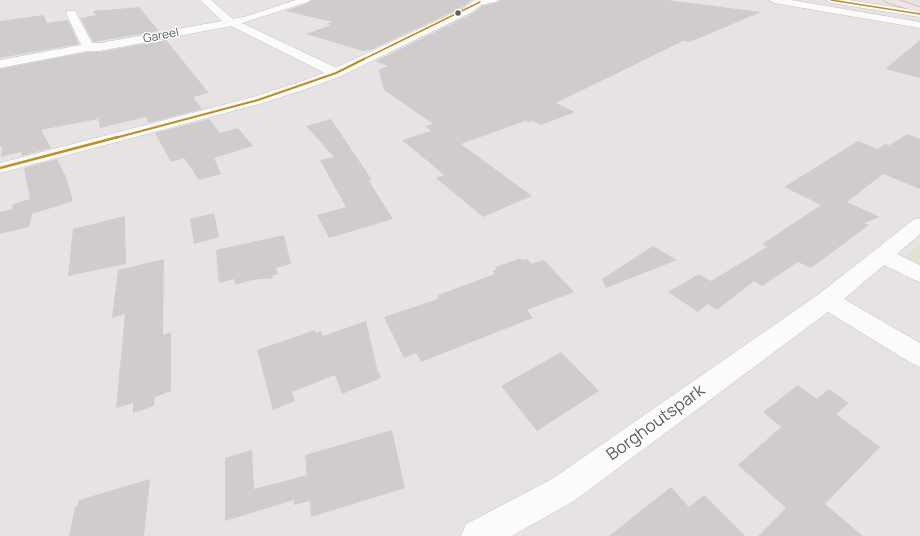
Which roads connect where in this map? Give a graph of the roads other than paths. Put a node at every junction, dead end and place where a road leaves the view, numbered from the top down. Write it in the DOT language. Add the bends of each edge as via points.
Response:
graph roads {
  1 [pos="205,0"];
  2 [pos="305,0"];
  3 [pos="493,0"];
  4 [pos="774,0"];
  5 [pos="831,0"];
  6 [pos="871,0"];
  7 [pos="890,0"];
  8 [pos="480,1"];
  9 [pos="906,5"];
  10 [pos="920,8"];
  11 [pos="72,13"];
  12 [pos="920,14"];
  13 [pos="234,22"];
  14 [pos="920,25"];
  15 [pos="88,47"];
  16 [pos="0,64"];
  17 [pos="336,73"];
  18 [pos="0,168"];
  19 [pos="920,224"];
  20 [pos="882,255"];
  21 [pos="920,274"];
  22 [pos="827,300"];
  23 [pos="920,356"];
  24 [pos="478,536"];
  1 -- 13 [label="street" via="227,20"];
  2 -- 13 [label="street, Gareel"];
  3 -- 8 [label="street"];
  4 -- 14 [label="street"];
  5 -- 12 [label="street"];
  6 -- 9 [label="street"];
  7 -- 9 [label="highway"];
  8 -- 17 [label="street"];
  9 -- 10 [label="highway"];
  11 -- 15 [label="street"];
  13 -- 15 [label="street, Gareel" via="100,47"];
  13 -- 17 [label="street"];
  15 -- 16 [label="street, Gareel"];
  17 -- 18 [label="street" via="258,100"];
  19 -- 20 [label="street, Borghoutspark"];
  20 -- 21 [label="street"];
  20 -- 22 [label="street, Borghoutspark"];
  22 -- 23 [label="street"];
  22 -- 24 [label="street, Borghoutspark" via="563,490"];
}
